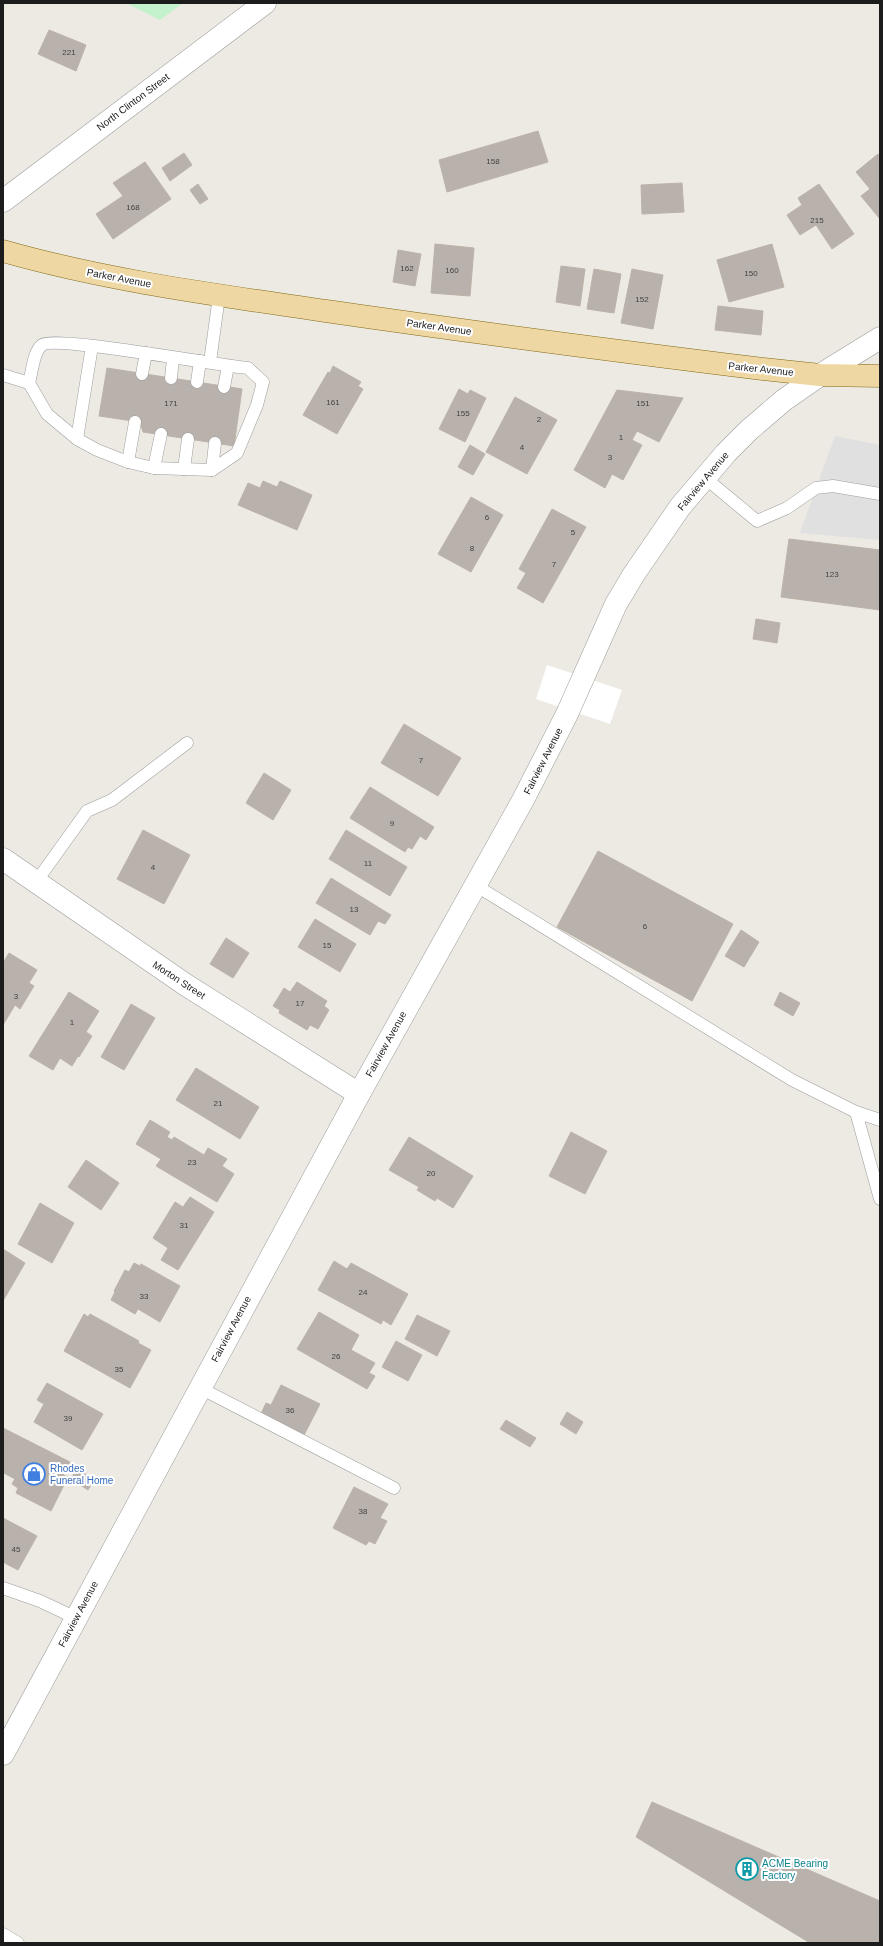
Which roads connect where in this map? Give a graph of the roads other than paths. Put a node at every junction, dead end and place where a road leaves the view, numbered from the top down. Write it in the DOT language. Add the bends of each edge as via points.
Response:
graph roads {
  1 [pos="265,3"];
  2 [pos="3,201"];
  3 [pos="3,251"];
  4 [pos="219,296"];
  5 [pos="880,338"];
  6 [pos="92,346"];
  7 [pos="146,354"];
  8 [pos="173,358"];
  9 [pos="205,362"];
  10 [pos="228,366"];
  11 [pos="142,374"];
  12 [pos="3,375"];
  13 [pos="820,375"];
  14 [pos="880,376"];
  15 [pos="170,378"];
  16 [pos="197,382"];
  17 [pos="29,383"];
  18 [pos="224,387"];
  19 [pos="135,422"];
  20 [pos="161,434"];
  21 [pos="188,438"];
  22 [pos="77,439"];
  23 [pos="215,443"];
  24 [pos="128,462"];
  25 [pos="154,468"];
  26 [pos="184,469"];
  27 [pos="212,470"];
  28 [pos="704,478"];
  29 [pos="880,494"];
  30 [pos="187,744"];
  31 [pos="3,859"];
  32 [pos="36,882"];
  33 [pos="475,885"];
  34 [pos="359,1094"];
  35 [pos="856,1112"];
  36 [pos="880,1120"];
  37 [pos="880,1198"];
  38 [pos="200,1388"];
  39 [pos="394,1488"];
  40 [pos="3,1588"];
  41 [pos="76,1618"];
  42 [pos="3,1754"];
  43 [pos="3,1934"];
  44 [pos="18,1943"];
  1 -- 2 [label="street, North Clinton Street"];
  3 -- 4 [label="main road, Parker Avenue" via="116,278"];
  4 -- 9 [label="lane"];
  4 -- 13 [label="main road, Parker Avenue" via="519,339"];
  5 -- 13 [label="street, Fairview Avenue"];
  6 -- 7 [label="lane"];
  6 -- 17 [label="lane" via="49,342 42,345 37,351"];
  6 -- 22 [label="lane"];
  7 -- 8 [label="lane"];
  7 -- 11 [label="lane"];
  8 -- 9 [label="lane"];
  8 -- 15 [label="lane"];
  9 -- 10 [label="lane"];
  9 -- 16 [label="lane"];
  10 -- 18 [label="lane"];
  10 -- 27 [label="lane" via="248,368 263,382 257,405 237,453"];
  12 -- 17 [label="lane"];
  13 -- 14 [label="main road, Parker Avenue"];
  13 -- 28 [label="street, Fairview Avenue" via="784,400 749,430"];
  17 -- 22 [label="lane" via="47,414"];
  19 -- 24 [label="lane"];
  20 -- 25 [label="lane"];
  21 -- 26 [label="lane"];
  22 -- 24 [label="lane"];
  23 -- 27 [label="lane"];
  24 -- 25 [label="lane"];
  25 -- 26 [label="lane"];
  26 -- 27 [label="lane"];
  28 -- 29 [label="lane" via="757,521 787,508 816,488 834,486"];
  28 -- 33 [label="street, Fairview Avenue" via="654,543 616,604 547,753"];
  30 -- 32 [label="lane" via="112,800 87,811"];
  31 -- 32 [label="street, Morton Street"];
  32 -- 34 [label="street, Morton Street" via="186,986"];
  33 -- 34 [label="street, Fairview Avenue"];
  33 -- 35 [label="lane" via="792,1080"];
  34 -- 38 [label="street, Fairview Avenue"];
  35 -- 36 [label="lane"];
  35 -- 37 [label="lane"];
  38 -- 39 [label="lane"];
  38 -- 41 [label="street, Fairview Avenue"];
  40 -- 41 [label="lane" via="40,1601"];
  41 -- 42 [label="street, Fairview Avenue"];
  43 -- 44 [label="lane"];
}
